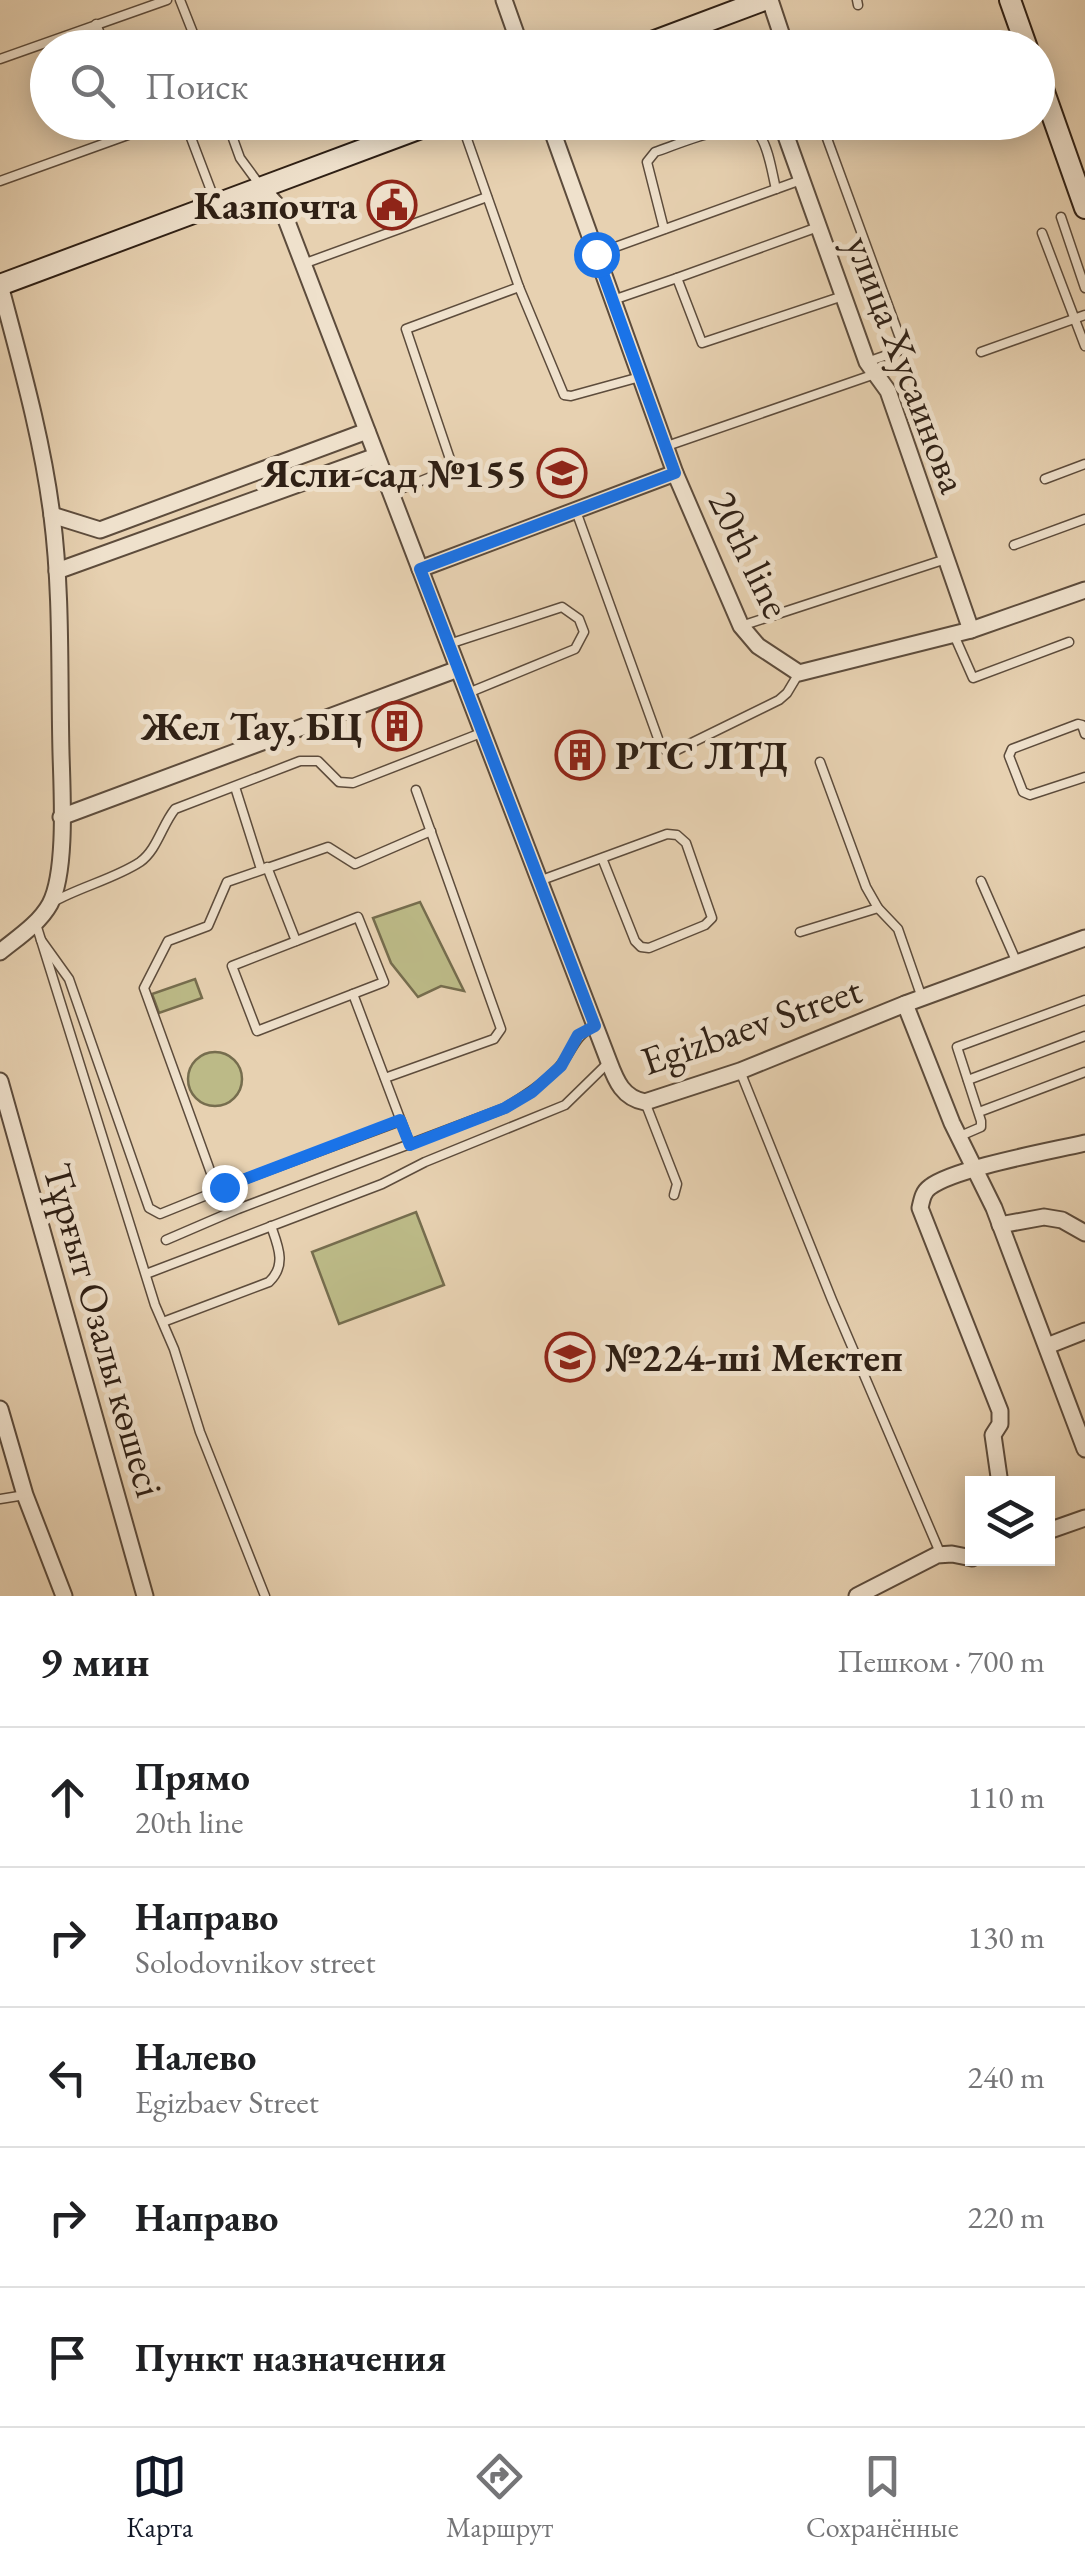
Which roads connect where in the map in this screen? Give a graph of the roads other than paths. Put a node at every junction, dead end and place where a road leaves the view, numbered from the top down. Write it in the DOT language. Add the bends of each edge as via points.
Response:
graph roads {
  1 [pos="167,0"];
  2 [pos="180,0"];
  3 [pos="504,0"];
  4 [pos="767,0"];
  5 [pos="1010,0"];
  6 [pos="96,24"];
  7 [pos="80,30"];
  8 [pos="98,30"];
  9 [pos="191,30"];
  10 [pos="515,30"];
  11 [pos="685,30"];
  12 [pos="780,30"];
  13 [pos="1021,30"];
  14 [pos="30,48"];
  15 [pos="0,59"];
  16 [pos="1055,124"];
  17 [pos="103,140"];
  18 [pos="192,140"];
  19 [pos="234,140"];
  20 [pos="389,140"];
  21 [pos="467,140"];
  22 [pos="555,140"];
  23 [pos="692,140"];
  24 [pos="761,140"];
  25 [pos="787,140"];
  26 [pos="828,140"];
  27 [pos="801,180"];
  28 [pos="0,181"];
  29 [pos="262,188"];
  30 [pos="776,189"];
  31 [pos="487,197"];
  32 [pos="217,205"];
  33 [pos="1085,208"];
  34 [pos="1061,217"];
  35 [pos="818,227"];
  36 [pos="664,229"];
  37 [pos="1042,234"];
  38 [pos="596,254"];
  39 [pos="304,264"];
  40 [pos="677,278"];
  41 [pos="0,285"];
  42 [pos="519,287"];
  43 [pos="1085,288"];
  44 [pos="844,296"];
  45 [pos="614,300"];
  46 [pos="1085,316"];
  47 [pos="1074,319"];
  48 [pos="1085,346"];
  49 [pos="981,352"];
  50 [pos="871,368"];
  51 [pos="640,376"];
  52 [pos="367,431"];
  53 [pos="666,446"];
  54 [pos="376,456"];
  55 [pos="1085,464"];
  56 [pos="675,473"];
  57 [pos="1045,480"];
  58 [pos="392,493"];
  59 [pos="576,511"];
  60 [pos="52,515"];
  61 [pos="1085,519"];
  62 [pos="100,530"];
  63 [pos="1014,545"];
  64 [pos="107,553"];
  65 [pos="946,559"];
  66 [pos="420,569"];
  67 [pos="57,571"];
  68 [pos="1085,590"];
  69 [pos="741,626"];
  70 [pos="971,630"];
  71 [pos="954,635"];
  72 [pos="1069,642"];
  73 [pos="449,644"];
  74 [pos="458,669"];
  75 [pos="792,669"];
  76 [pos="468,693"];
  77 [pos="481,732"];
  78 [pos="1085,734"];
  79 [pos="820,762"];
  80 [pos="1085,776"];
  81 [pos="235,787"];
  82 [pos="416,790"];
  83 [pos="61,817"];
  84 [pos="432,832"];
  85 [pos="602,858"];
  86 [pos="264,868"];
  87 [pos="539,882"];
  88 [pos="981,882"];
  89 [pos="50,904"];
  90 [pos="878,908"];
  91 [pos="36,922"];
  92 [pos="800,932"];
  93 [pos="1085,938"];
  94 [pos="41,940"];
  95 [pos="296,941"];
  96 [pos="0,952"];
  97 [pos="1017,963"];
  98 [pos="353,994"];
  99 [pos="922,998"];
  100 [pos="1085,1000"];
  101 [pos="905,1004"];
  102 [pos="595,1026"];
  103 [pos="1085,1036"];
  104 [pos="608,1062"];
  105 [pos="740,1071"];
  106 [pos="1085,1072"];
  107 [pos="384,1078"];
  108 [pos="968,1080"];
  109 [pos="0,1082"];
  110 [pos="644,1102"];
  111 [pos="979,1112"];
  112 [pos="400,1120"];
  113 [pos="958,1137"];
  114 [pos="1085,1143"];
  115 [pos="410,1145"];
  116 [pos="974,1170"];
  117 [pos="674,1195"];
  118 [pos="238,1209"];
  119 [pos="1000,1225"];
  120 [pos="271,1226"];
  121 [pos="1085,1233"];
  122 [pos="166,1240"];
  123 [pos="146,1274"];
  124 [pos="162,1322"];
  125 [pos="1085,1331"];
  126 [pos="1047,1346"];
  127 [pos="0,1410"];
  128 [pos="1080,1417"];
  129 [pos="1085,1449"];
  130 [pos="999,1476"];
  131 [pos="25,1495"];
  132 [pos="0,1499"];
  133 [pos="1085,1518"];
  134 [pos="1055,1529"];
  135 [pos="941,1555"];
  136 [pos="965,1557"];
  137 [pos="865,1594"];
  138 [pos="64,1596"];
  139 [pos="145,1596"];
  140 [pos="265,1596"];
  1 -- 6 [label="lane"];
  2 -- 9 [label="lane"];
  3 -- 10 [label="street"];
  4 -- 11 [label="main road"];
  4 -- 12 [label="street"];
  5 -- 13 [label="main road"];
  6 -- 7 [label="lane"];
  6 -- 8 [label="lane"];
  14 -- 15 [label="lane"];
  16 -- 33 [label="main road"];
  17 -- 28 [label="lane"];
  18 -- 32 [label="lane"];
  19 -- 29 [label="lane"];
  20 -- 29 [label="main road"];
  21 -- 31 [label="lane"];
  22 -- 38 [label="street, 20th line"];
  23 -- 36 [label="lane" via="655,152 647,162"];
  24 -- 30 [label="lane"];
  25 -- 27 [label="street, улица Хусаинова"];
  26 -- 50 [label="lane" via="904,350"];
  27 -- 30 [label="lane"];
  27 -- 35 [label="street, улица Хусаинова"];
  29 -- 32 [label="main road"];
  29 -- 39 [label="street, Egizbaev Street" via="284,214"];
  30 -- 36 [label="lane"];
  31 -- 39 [label="lane"];
  31 -- 42 [label="lane"];
  32 -- 41 [label="main road"];
  34 -- 43 [label="lane"];
  35 -- 40 [label="lane"];
  35 -- 44 [label="street, улица Хусаинова"];
  36 -- 38 [label="lane"];
  37 -- 47 [label="lane"];
  38 -- 45 [label="street, 20th line"];
  39 -- 52 [label="street, Egizbaev Street"];
  40 -- 44 [label="lane" via="702,343"];
  40 -- 45 [label="lane"];
  41 -- 60 [label="street"];
  42 -- 51 [label="lane" via="564,395"];
  42 -- 58 [label="lane" via="406,329 452,468"];
  44 -- 50 [label="street, улица Хусаинова"];
  45 -- 51 [label="street, 20th line"];
  46 -- 47 [label="lane"];
  47 -- 48 [label="lane"];
  47 -- 49 [label="lane"];
  50 -- 53 [label="lane"];
  50 -- 65 [label="street, улица Хусаинова" via="888,391"];
  51 -- 53 [label="street, 20th line"];
  52 -- 54 [label="street, Egizbaev Street"];
  52 -- 62 [label="street"];
  53 -- 56 [label="street, 20th line"];
  54 -- 58 [label="street, Egizbaev Street"];
  54 -- 64 [label="street"];
  55 -- 57 [label="lane"];
  56 -- 59 [label="street"];
  56 -- 69 [label="street, 20th line"];
  58 -- 66 [label="street, Egizbaev Street"];
  59 -- 66 [label="street"];
  59 -- 75 [label="lane" via="666,750 778,700 787,694"];
  60 -- 62 [label="street"];
  60 -- 67 [label="street"];
  61 -- 63 [label="lane"];
  62 -- 64 [label="street"];
  64 -- 67 [label="street"];
  65 -- 69 [label="lane"];
  65 -- 70 [label="street, улица Хусаинова"];
  66 -- 73 [label="street, Egizbaev Street"];
  67 -- 83 [label="street"];
  68 -- 70 [label="street"];
  69 -- 75 [label="street, 20th line"];
  70 -- 71 [label="street"];
  71 -- 72 [label="lane" via="973,678"];
  71 -- 75 [label="street"];
  73 -- 74 [label="street, Egizbaev Street"];
  73 -- 76 [label="lane" via="562,607 579,619 584,632 575,648"];
  74 -- 76 [label="street, Egizbaev Street"];
  74 -- 83 [label="street"];
  76 -- 77 [label="street, Egizbaev Street"];
  77 -- 81 [label="lane" via="352,783 339,782 318,761 300,761"];
  77 -- 87 [label="street, Egizbaev Street"];
  78 -- 80 [label="lane" via="1078,724 1012,749 1010,756 1030,795"];
  79 -- 90 [label="lane"];
  81 -- 86 [label="lane"];
  81 -- 89 [label="lane" via="175,810 141,861"];
  82 -- 84 [label="lane"];
  83 -- 89 [label="street" via="59,878"];
  84 -- 86 [label="lane" via="354,864 328,847"];
  84 -- 107 [label="lane" via="501,1029 494,1039"];
  85 -- 85 [label="lane" via="678,835 712,918 641,947"];
  85 -- 87 [label="lane"];
  86 -- 94 [label="lane" via="226,882 208,926 168,941 144,988 216,1182 212,1193 160,1214 149,1208 69,979"];
  86 -- 95 [label="lane"];
  87 -- 102 [label="street, Egizbaev Street"];
  88 -- 97 [label="lane"];
  89 -- 91 [label="street"];
  90 -- 92 [label="lane"];
  90 -- 99 [label="lane" via="898,929"];
  91 -- 94 [label="lane"];
  91 -- 96 [label="street"];
  93 -- 97 [label="street, Egizbaev Street"];
  94 -- 123 [label="lane"];
  95 -- 98 [label="lane" via="358,916 384,982"];
  95 -- 98 [label="lane" via="232,966 257,1031"];
  97 -- 99 [label="street, Egizbaev Street"];
  98 -- 107 [label="lane"];
  99 -- 101 [label="street, Egizbaev Street"];
  100 -- 108 [label="lane" via="957,1048"];
  101 -- 105 [label="street, Egizbaev Street"];
  101 -- 113 [label="street"];
  102 -- 104 [label="street, Egizbaev Street"];
  102 -- 115 [label="lane" via="578,1035 561,1066 532,1092"];
  103 -- 108 [label="lane"];
  104 -- 110 [label="street, Egizbaev Street" via="622,1089"];
  104 -- 120 [label="lane" via="565,1105"];
  105 -- 110 [label="street, Egizbaev Street"];
  105 -- 135 [label="lane"];
  106 -- 111 [label="lane"];
  107 -- 112 [label="lane"];
  108 -- 111 [label="lane"];
  109 -- 139 [label="street, Тұрғыт Озалы көшесі"];
  110 -- 117 [label="lane" via="677,1184"];
  111 -- 113 [label="lane" via="981,1127"];
  112 -- 115 [label="lane"];
  112 -- 118 [label="lane" via="224,1187 223,1205"];
  113 -- 116 [label="street"];
  114 -- 116 [label="street"];
  115 -- 118 [label="lane"];
  116 -- 119 [label="street"];
  116 -- 130 [label="street" via="932,1185 920,1208 1000,1411 993,1435"];
  118 -- 122 [label="lane"];
  119 -- 121 [label="street" via="1044,1217"];
  119 -- 126 [label="street"];
  120 -- 123 [label="lane"];
  120 -- 124 [label="lane" via="281,1257 270,1282"];
  123 -- 124 [label="lane"];
  124 -- 140 [label="lane"];
  125 -- 126 [label="street"];
  126 -- 128 [label="street"];
  127 -- 131 [label="street"];
  128 -- 129 [label="street"];
  131 -- 132 [label="lane"];
  131 -- 138 [label="street"];
  133 -- 134 [label="street"];
  135 -- 136 [label="street"];
  135 -- 137 [label="street"];
}
